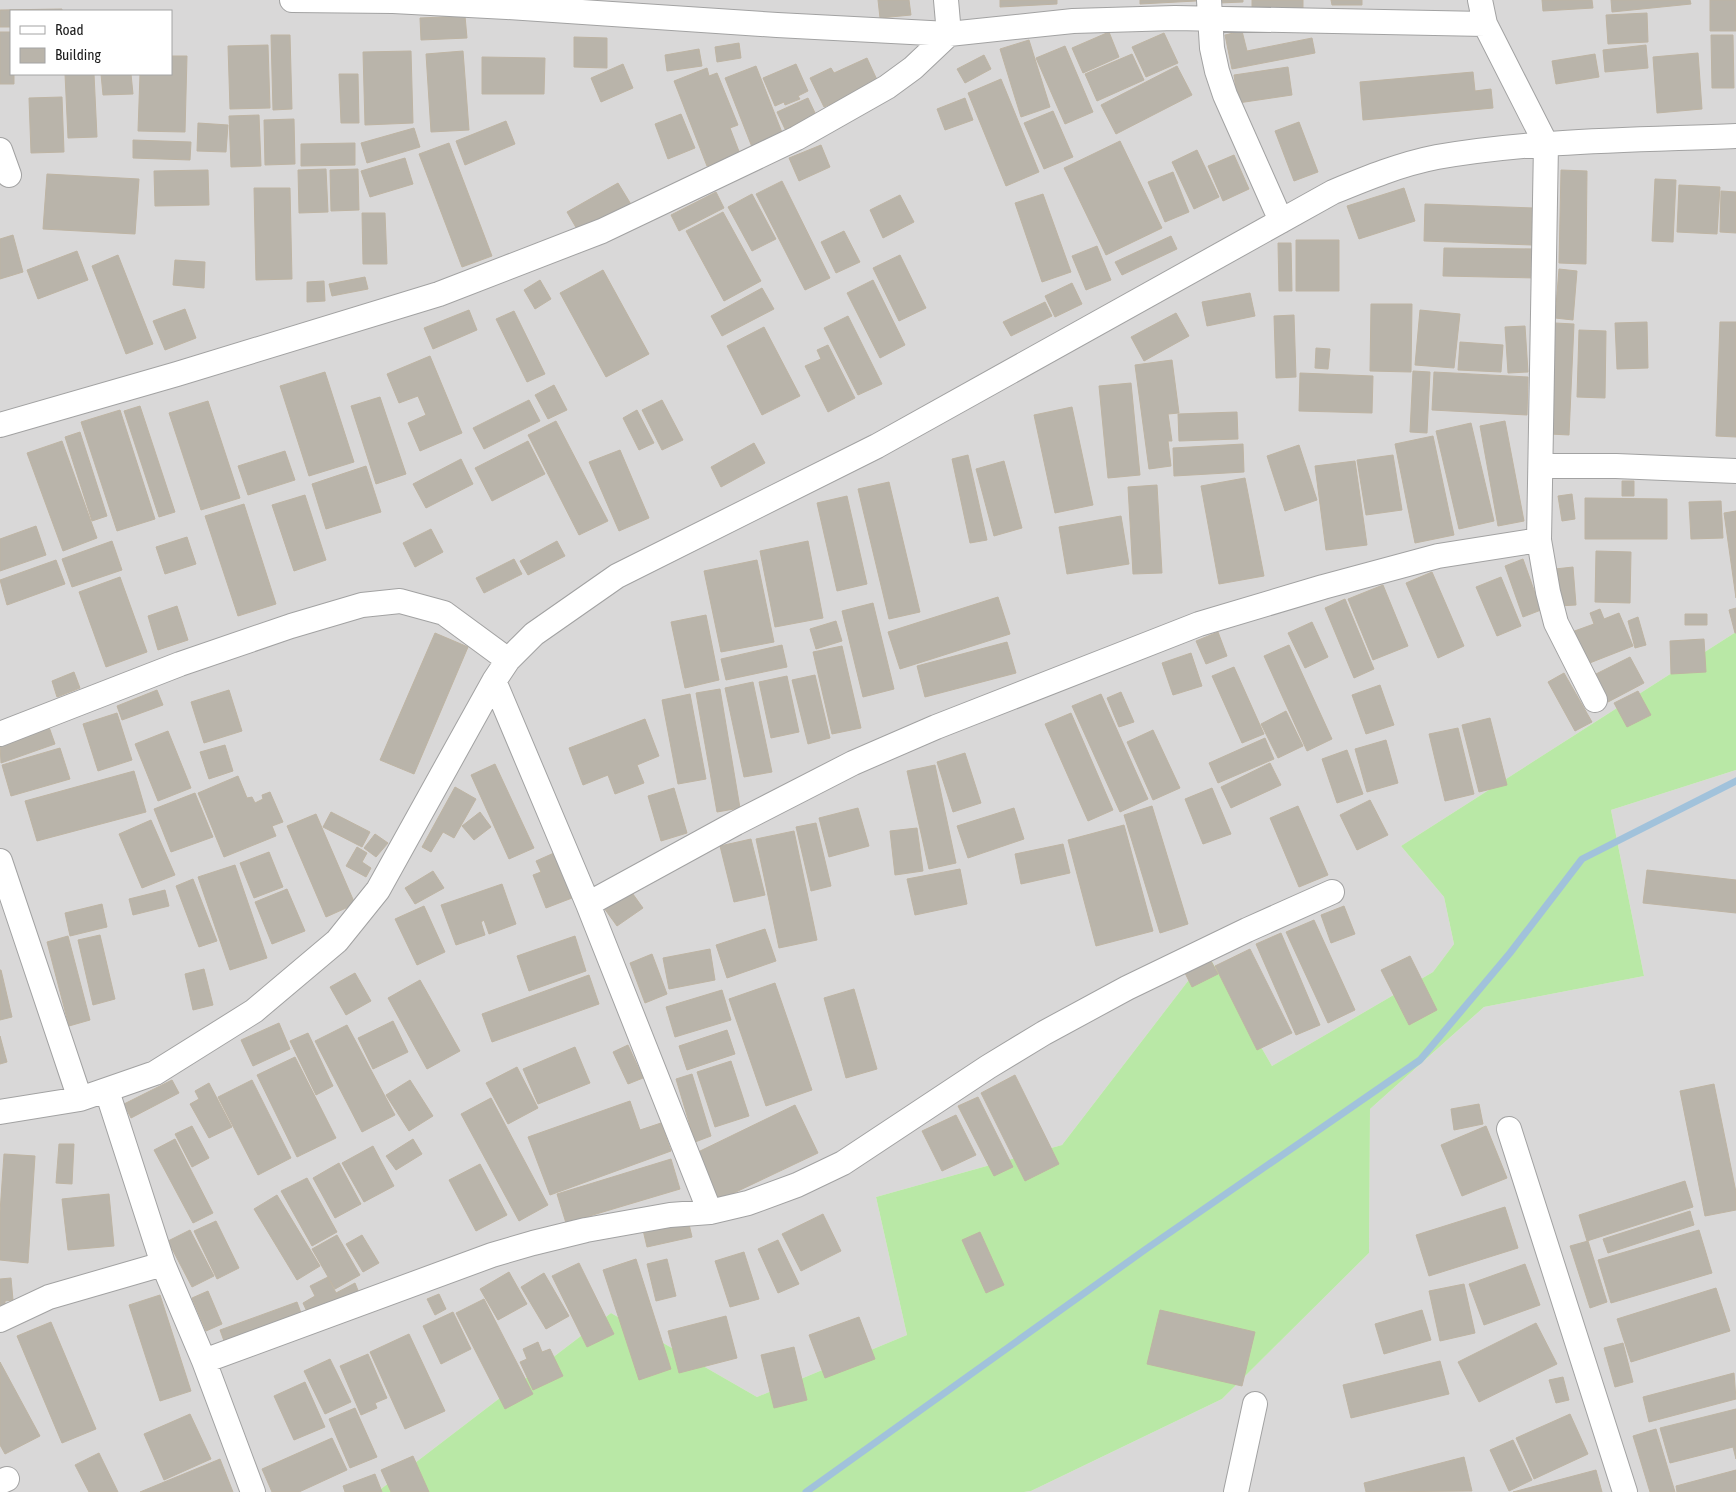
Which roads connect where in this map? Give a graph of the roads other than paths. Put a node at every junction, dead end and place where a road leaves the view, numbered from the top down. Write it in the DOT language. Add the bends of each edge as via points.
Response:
graph roads {
  1 [pos="292,0"];
  2 [pos="946,0"];
  3 [pos="1480,0"];
  4 [pos="1209,9"];
  5 [pos="1485,24"];
  6 [pos="949,34"];
  7 [pos="1736,136"];
  8 [pos="1546,144"];
  9 [pos="0,150"];
  10 [pos="9,175"];
  11 [pos="1281,221"];
  12 [pos="0,425"];
  13 [pos="1542,466"];
  14 [pos="1736,471"];
  15 [pos="1539,540"];
  16 [pos="508,660"];
  17 [pos="494,681"];
  18 [pos="1595,700"];
  19 [pos="0,734"];
  20 [pos="0,861"];
  21 [pos="1332,892"];
  22 [pos="588,904"];
  23 [pos="107,1091"];
  24 [pos="80,1098"];
  25 [pos="0,1112"];
  26 [pos="1509,1130"];
  27 [pos="710,1212"];
  28 [pos="163,1264"];
  29 [pos="0,1320"];
  30 [pos="204,1361"];
  31 [pos="1255,1404"];
  32 [pos="253,1492"];
  33 [pos="1236,1492"];
  34 [pos="1625,1492"];
  1 -- 6 [label="street" via="393,1"];
  2 -- 6 [label="street"];
  3 -- 5 [label="street"];
  4 -- 5 [label="street"];
  4 -- 6 [label="street"];
  4 -- 11 [label="street" via="1212,48 1225,95"];
  5 -- 8 [label="street"];
  6 -- 12 [label="street" via="913,68 871,97 798,138 602,231 439,294"];
  7 -- 8 [label="street"];
  8 -- 11 [label="street" via="1436,158 1378,173 1333,192"];
  8 -- 13 [label="street"];
  9 -- 10 [label="street"];
  11 -- 16 [label="street" via="877,446 617,576 534,634"];
  13 -- 14 [label="street"];
  13 -- 15 [label="street"];
  15 -- 18 [label="street" via="1556,623"];
  15 -- 22 [label="street" via="1438,556 1199,624 936,727 853,764"];
  16 -- 17 [label="street"];
  16 -- 19 [label="street" via="444,613 400,601 362,605 180,664"];
  17 -- 22 [label="street"];
  17 -- 23 [label="street" via="378,890 337,941 254,1011 155,1073"];
  20 -- 24 [label="street"];
  21 -- 27 [label="street" via="1127,988 1044,1033 843,1164 748,1203"];
  22 -- 27 [label="street"];
  23 -- 24 [label="street"];
  23 -- 28 [label="street"];
  24 -- 25 [label="street"];
  26 -- 34 [label="street"];
  27 -- 30 [label="street" via="670,1215 533,1243"];
  28 -- 29 [label="street" via="49,1297"];
  28 -- 30 [label="street"];
  30 -- 32 [label="street"];
  31 -- 33 [label="street"];
}
